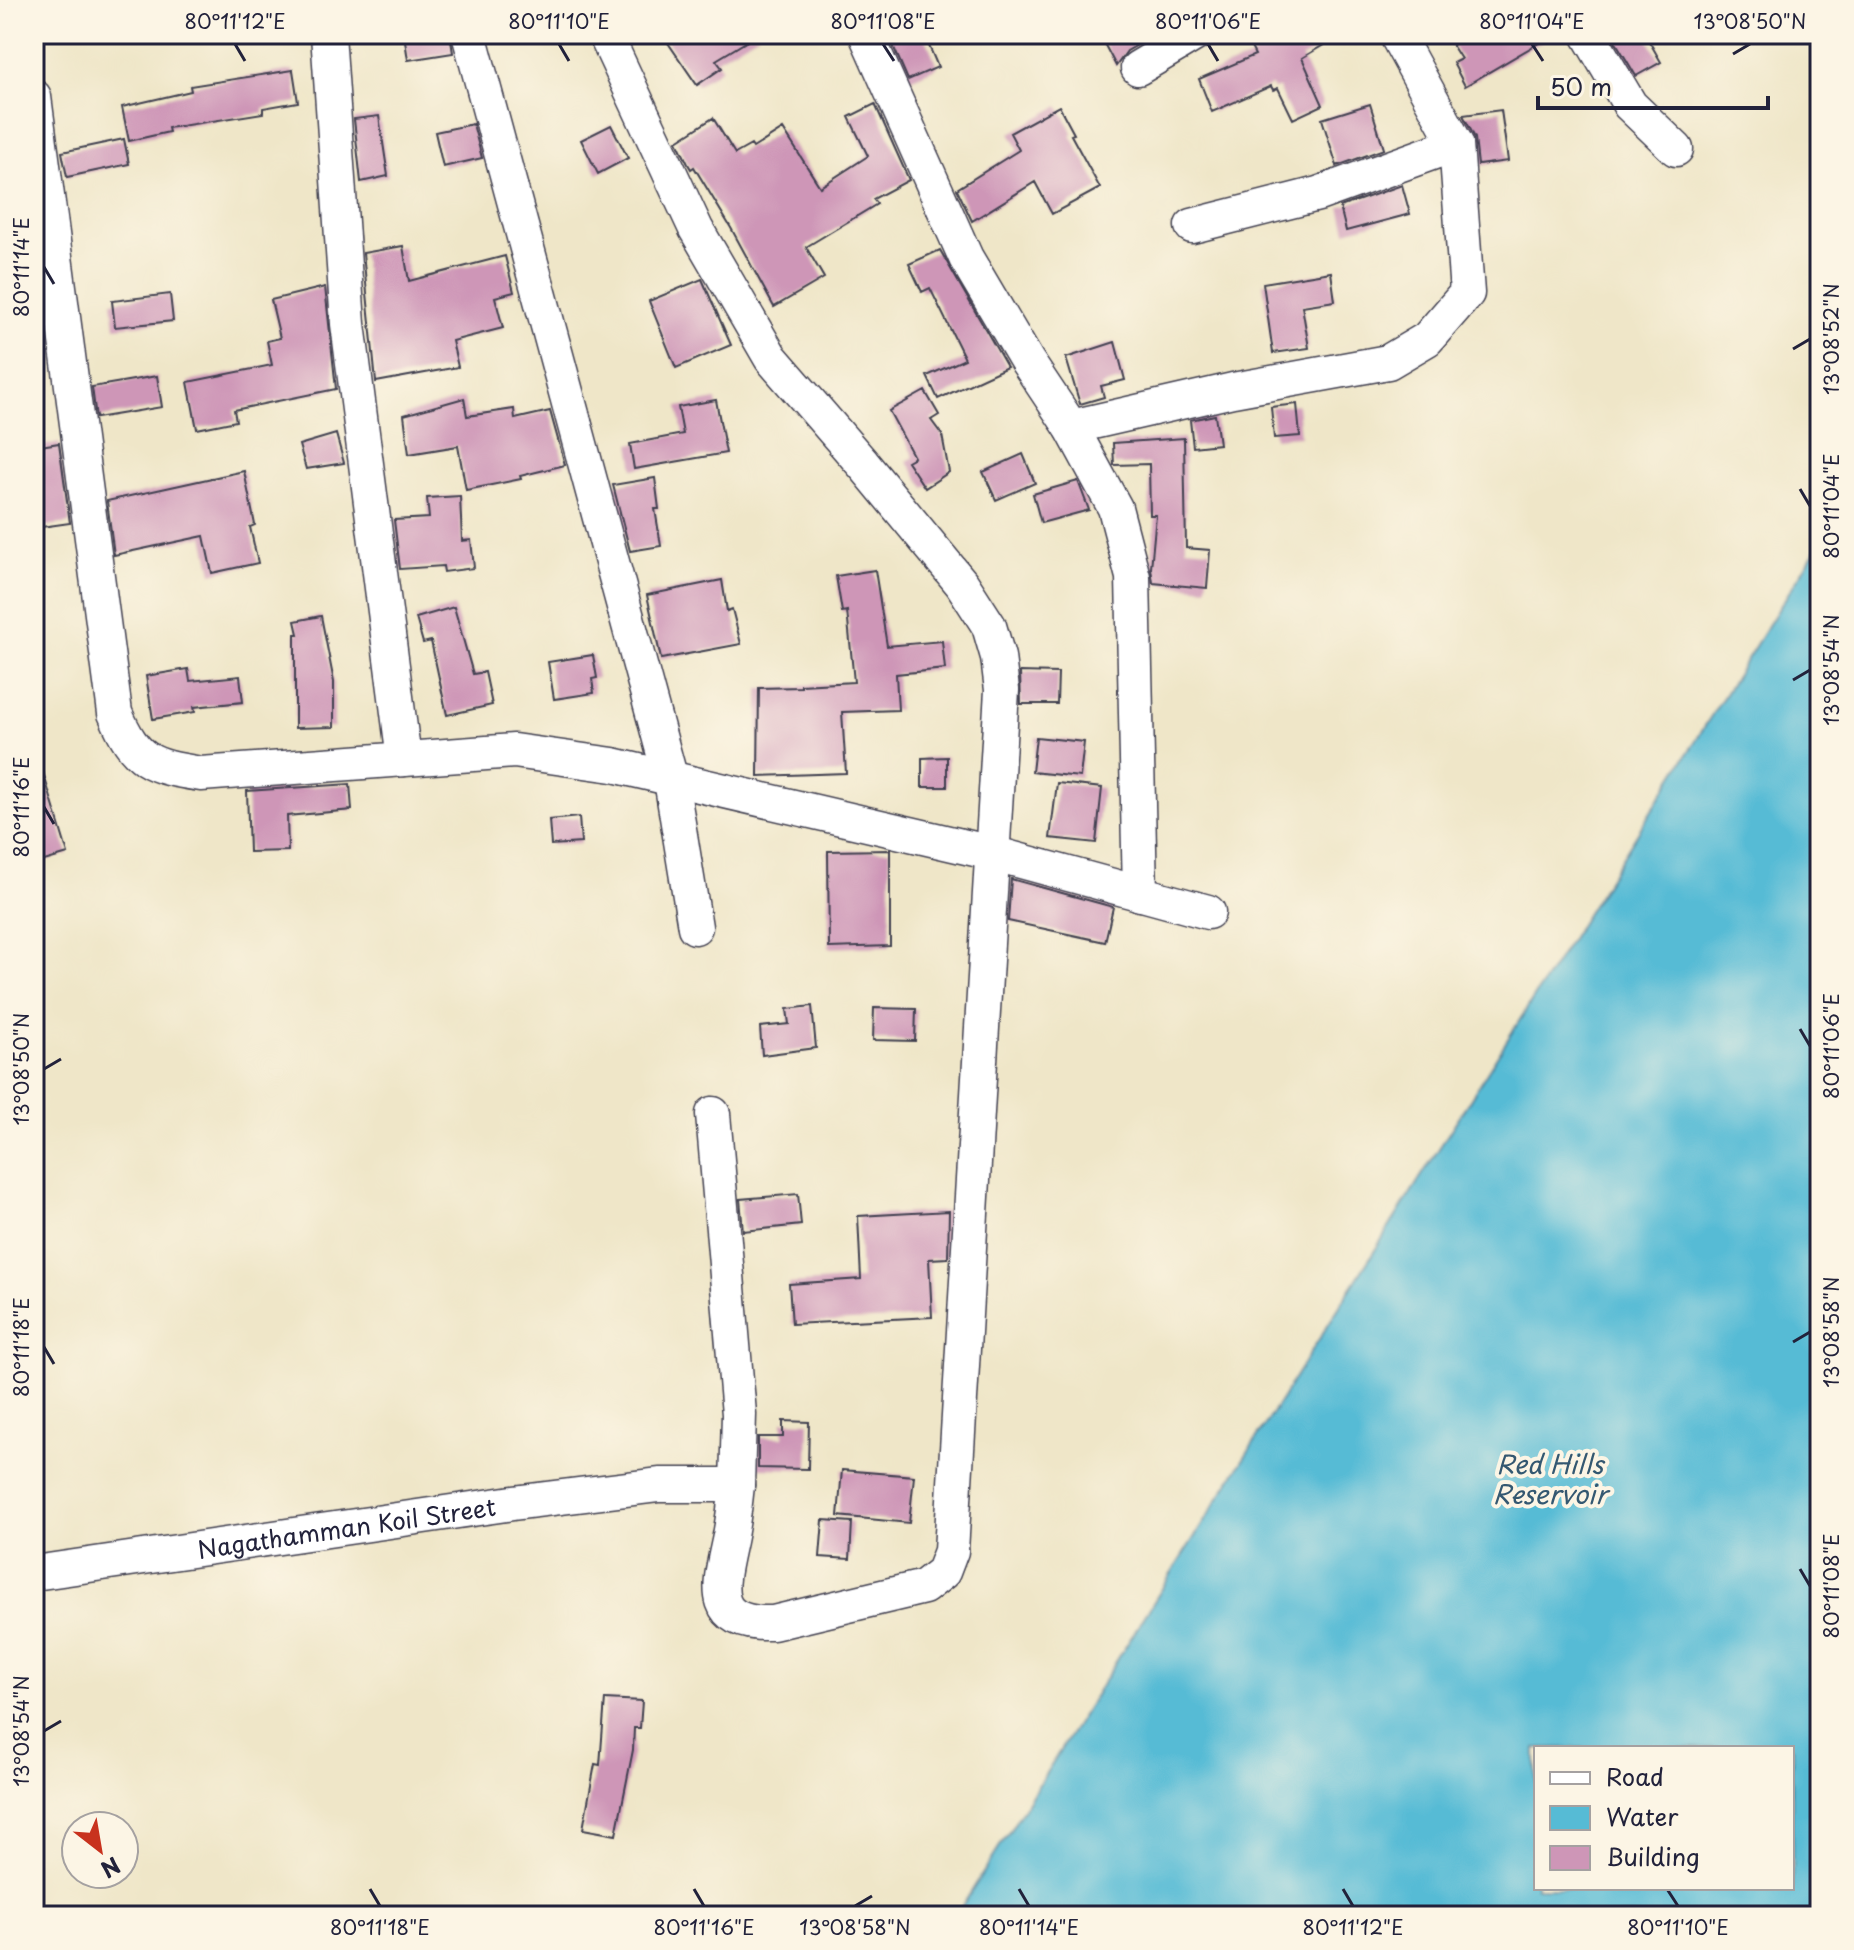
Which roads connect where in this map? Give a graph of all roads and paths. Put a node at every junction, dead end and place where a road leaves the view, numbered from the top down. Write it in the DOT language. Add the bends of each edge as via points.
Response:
graph roads {
  1 [pos="328,34"];
  2 [pos="469,34"];
  3 [pos="605,34"];
  4 [pos="866,34"];
  5 [pos="1195,34"];
  6 [pos="1396,34"];
  7 [pos="1588,34"];
  8 [pos="1138,68"];
  9 [pos="34,97"];
  10 [pos="1456,144"];
  11 [pos="1676,149"];
  12 [pos="1192,226"];
  13 [pos="1071,427"];
  14 [pos="404,759"];
  15 [pos="671,780"];
  16 [pos="992,853"];
  17 [pos="1140,894"];
  18 [pos="1208,912"];
  19 [pos="695,927"];
  20 [pos="713,1114"];
  21 [pos="737,1485"];
  22 [pos="34,1573"];
  1 -- 14 [label="street" via="348,324"];
  2 -- 15 [label="street"];
  3 -- 16 [label="street" via="696,229 771,358 952,572 989,626 1002,690"];
  4 -- 13 [label="street" via="966,258"];
  5 -- 8 [label="street"];
  6 -- 10 [label="street"];
  7 -- 11 [label="street" via="1630,105"];
  9 -- 14 [label="street" via="115,713 128,742 164,768 201,774"];
  10 -- 12 [label="street" via="1318,194"];
  10 -- 13 [label="street" via="1467,293 1427,339 1388,362"];
  13 -- 17 [label="street" via="1115,508 1133,577"];
  14 -- 15 [label="street" via="514,751 613,765"];
  15 -- 16 [label="street"];
  15 -- 19 [label="street"];
  16 -- 17 [label="street"];
  16 -- 21 [label="street" via="951,1551 943,1572 924,1587 788,1620 754,1624 739,1618 723,1602 719,1588"];
  17 -- 18 [label="street"];
  20 -- 21 [label="street" via="739,1414"];
  21 -- 22 [label="street, Nagathamman Koil Street" via="659,1485"];
}
